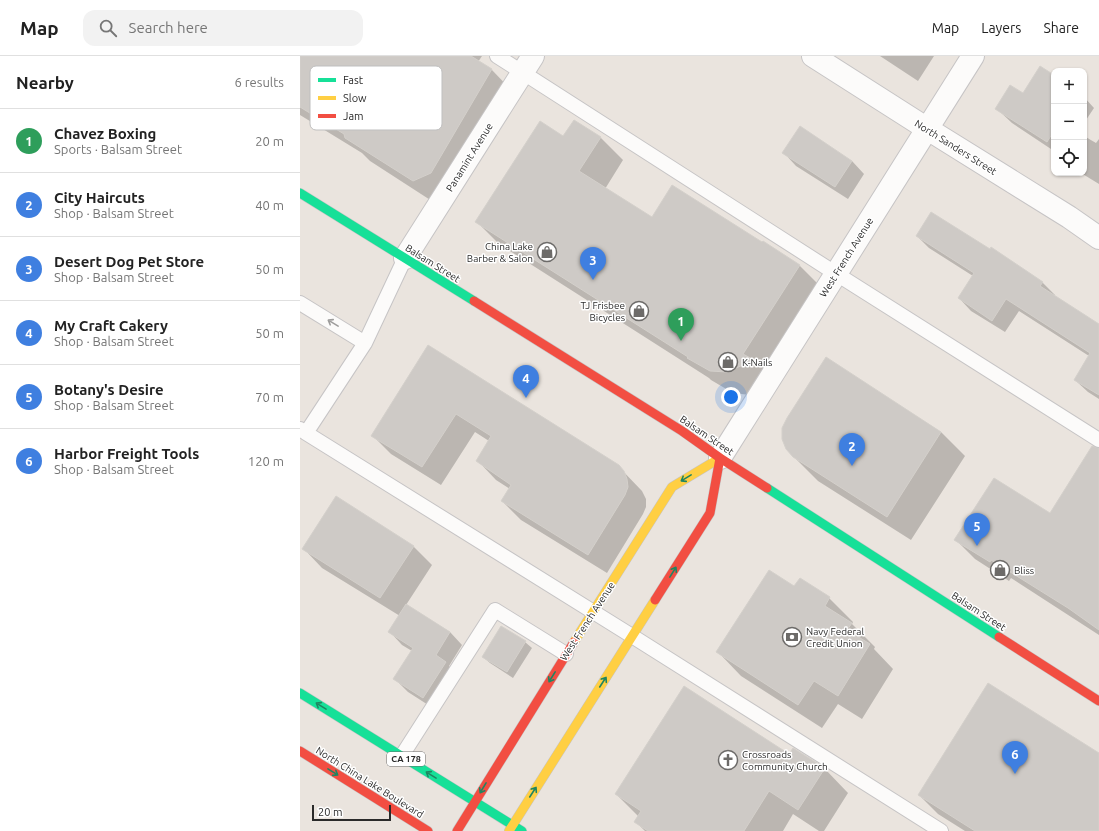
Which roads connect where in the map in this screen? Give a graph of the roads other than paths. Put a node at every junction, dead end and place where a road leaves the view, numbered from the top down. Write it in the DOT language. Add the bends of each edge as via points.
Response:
graph roads {
  1 [pos="497,56"];
  2 [pos="814,56"];
  3 [pos="973,56"];
  4 [pos="528,64"];
  5 [pos="926,128"];
  6 [pos="300,193"];
  7 [pos="1099,238"];
  8 [pos="405,258"];
  9 [pos="836,273"];
  10 [pos="300,303"];
  11 [pos="365,343"];
  12 [pos="303,431"];
  13 [pos="1099,440"];
  14 [pos="720,458"];
  15 [pos="593,612"];
  16 [pos="632,636"];
  17 [pos="566,654"];
  18 [pos="300,693"];
  19 [pos="1099,701"];
  20 [pos="300,751"];
  21 [pos="401,757"];
  22 [pos="474,802"];
  23 [pos="510,828"];
  24 [pos="428,831"];
  25 [pos="457,831"];
  26 [pos="522,831"];
  27 [pos="941,831"];
  1 -- 4 [label="lane"];
  2 -- 5 [label="street, North Sanders Street"];
  3 -- 5 [label="street, West French Avenue"];
  4 -- 8 [label="street, Panamint Avenue"];
  4 -- 9 [label="lane"];
  5 -- 7 [label="street, North Sanders Street"];
  5 -- 9 [label="street, West French Avenue"];
  6 -- 8 [label="street, Balsam Street"];
  8 -- 11 [label="lane"];
  8 -- 14 [label="street, Balsam Street" via="682,431"];
  9 -- 13 [label="lane"];
  9 -- 14 [label="street, West French Avenue"];
  11 -- 10 [label="lane, one-way"];
  11 -- 12 [label="lane"];
  12 -- 15 [label="lane"];
  14 -- 15 [label="street, West French Avenue, one-way" via="672,487"];
  16 -- 14 [label="street, West French Avenue, one-way" via="710,513"];
  14 -- 19 [label="street, Balsam Street"];
  15 -- 16 [label="lane"];
  15 -- 17 [label="street, West French Avenue"];
  23 -- 16 [label="street, West French Avenue, one-way"];
  16 -- 27 [label="lane"];
  17 -- 21 [label="lane" via="495,610"];
  17 -- 22 [label="street, West French Avenue, one-way"];
  21 -- 18 [label="street, CA 178, one-way"];
  20 -- 24 [label="street, North China Lake Boulevard, one-way"];
  22 -- 21 [label="street, CA 178, one-way"];
  22 -- 23 [label="street, CA 178"];
  22 -- 25 [label="street, West French Avenue"];
  23 -- 26 [label="street, CA 178"];
}
